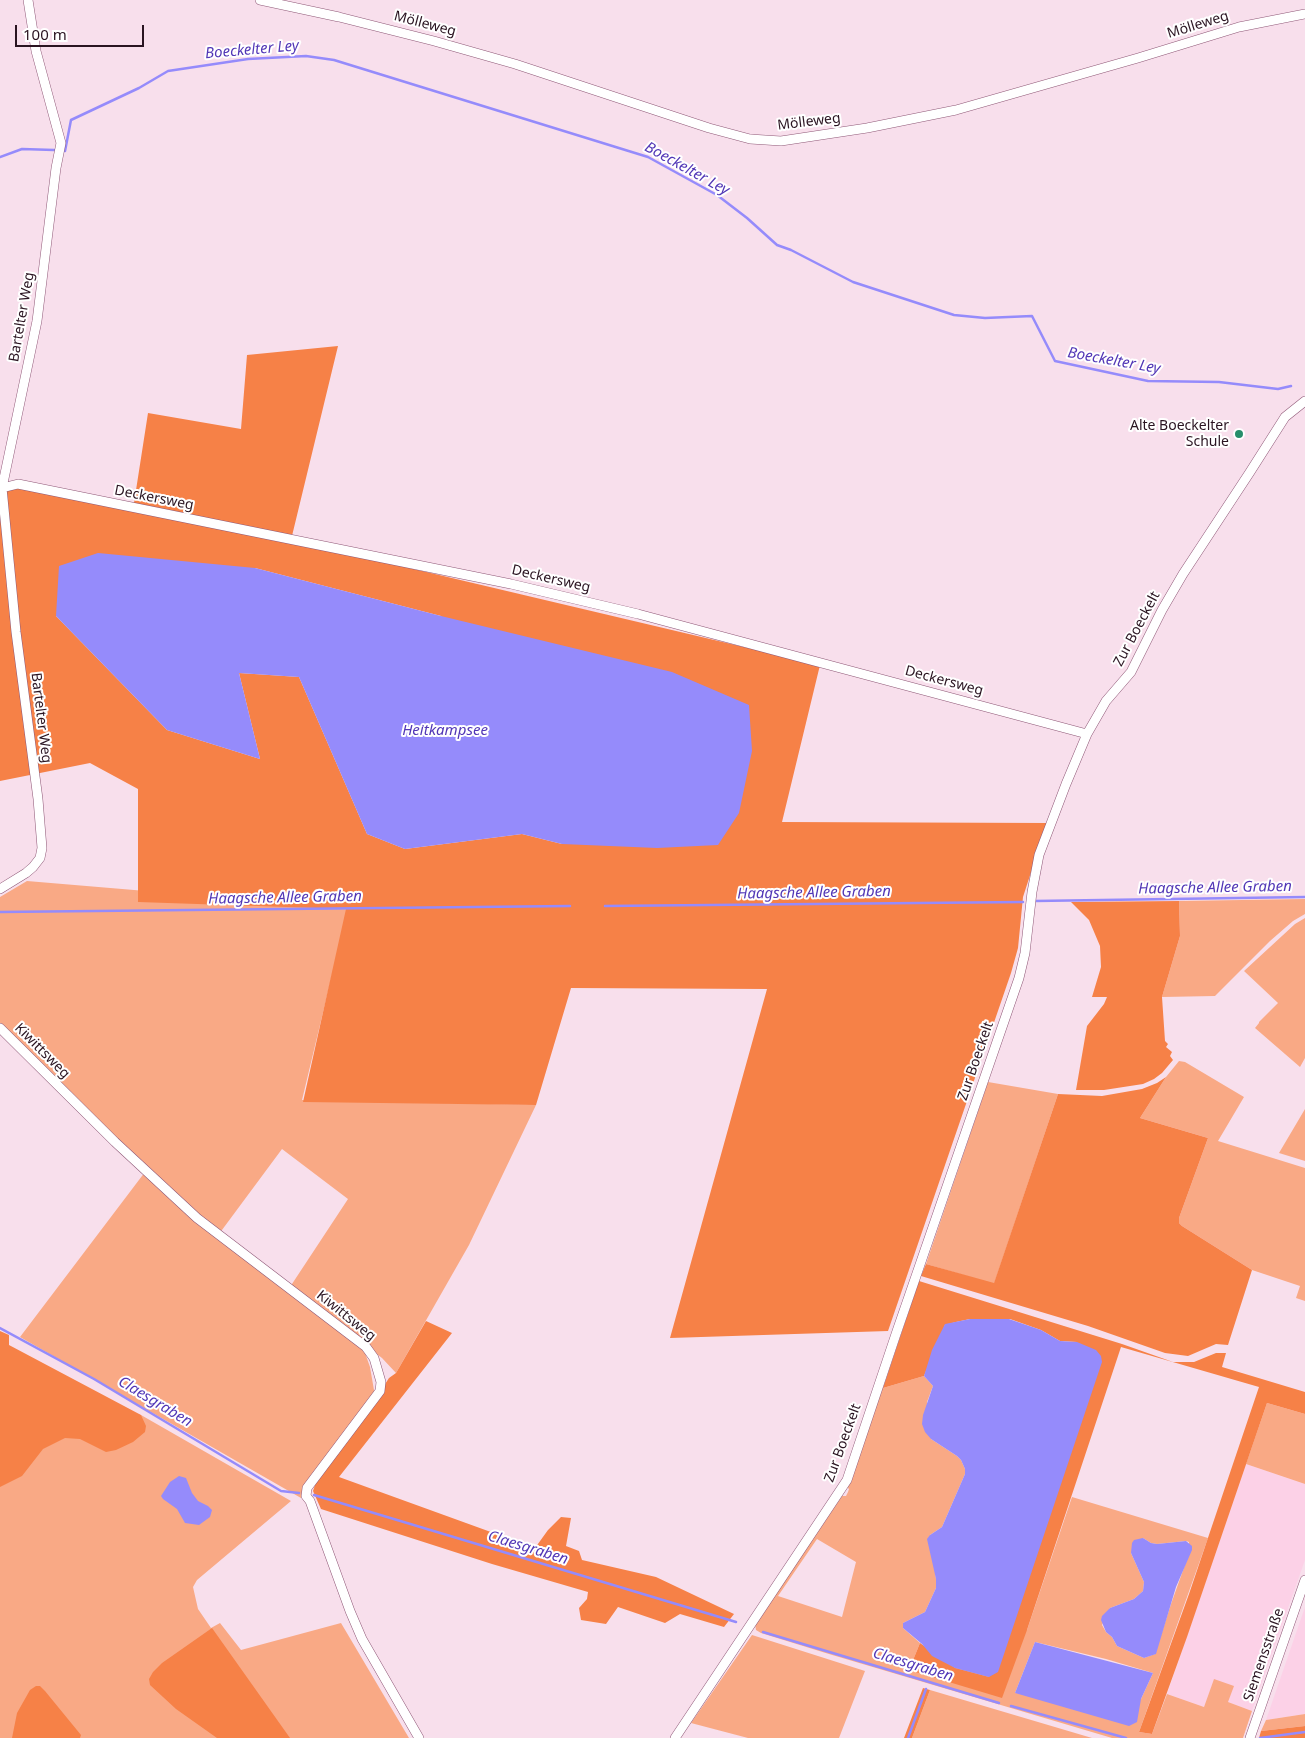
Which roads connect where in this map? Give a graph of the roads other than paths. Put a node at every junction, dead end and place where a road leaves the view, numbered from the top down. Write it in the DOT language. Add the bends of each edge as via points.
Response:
graph roads {
  1 [pos="28,0"];
  2 [pos="260,0"];
  3 [pos="1305,14"];
  4 [pos="1305,401"];
  5 [pos="2,488"];
  6 [pos="1087,734"];
  7 [pos="0,889"];
  8 [pos="0,1028"];
  9 [pos="1305,1580"];
  10 [pos="420,1738"];
  11 [pos="674,1738"];
  12 [pos="1250,1738"];
  1 -- 5 [label="street, Bartelter Weg" via="36,51 61,143 37,320"];
  2 -- 3 [label="street, Mölleweg" via="339,17 515,64 709,128 750,139 781,141 956,110 1239,26"];
  4 -- 6 [label="street, Zur Boeckelt" via="1285,417 1183,574 1131,672 1106,701"];
  5 -- 6 [label="street, Deckersweg" via="18,484 511,584 648,617"];
  5 -- 7 [label="street, Bartelter Weg" via="42,848 40,858 26,873"];
  6 -- 11 [label="street, Zur Boeckelt" via="1039,855 1019,978 847,1480"];
  8 -- 10 [label="street, Kiwittsweg" via="197,1218 366,1347 374,1358 381,1382 380,1391 307,1488 306,1496 362,1639"];
  9 -- 12 [label="street, Siemensstraße"];
}
